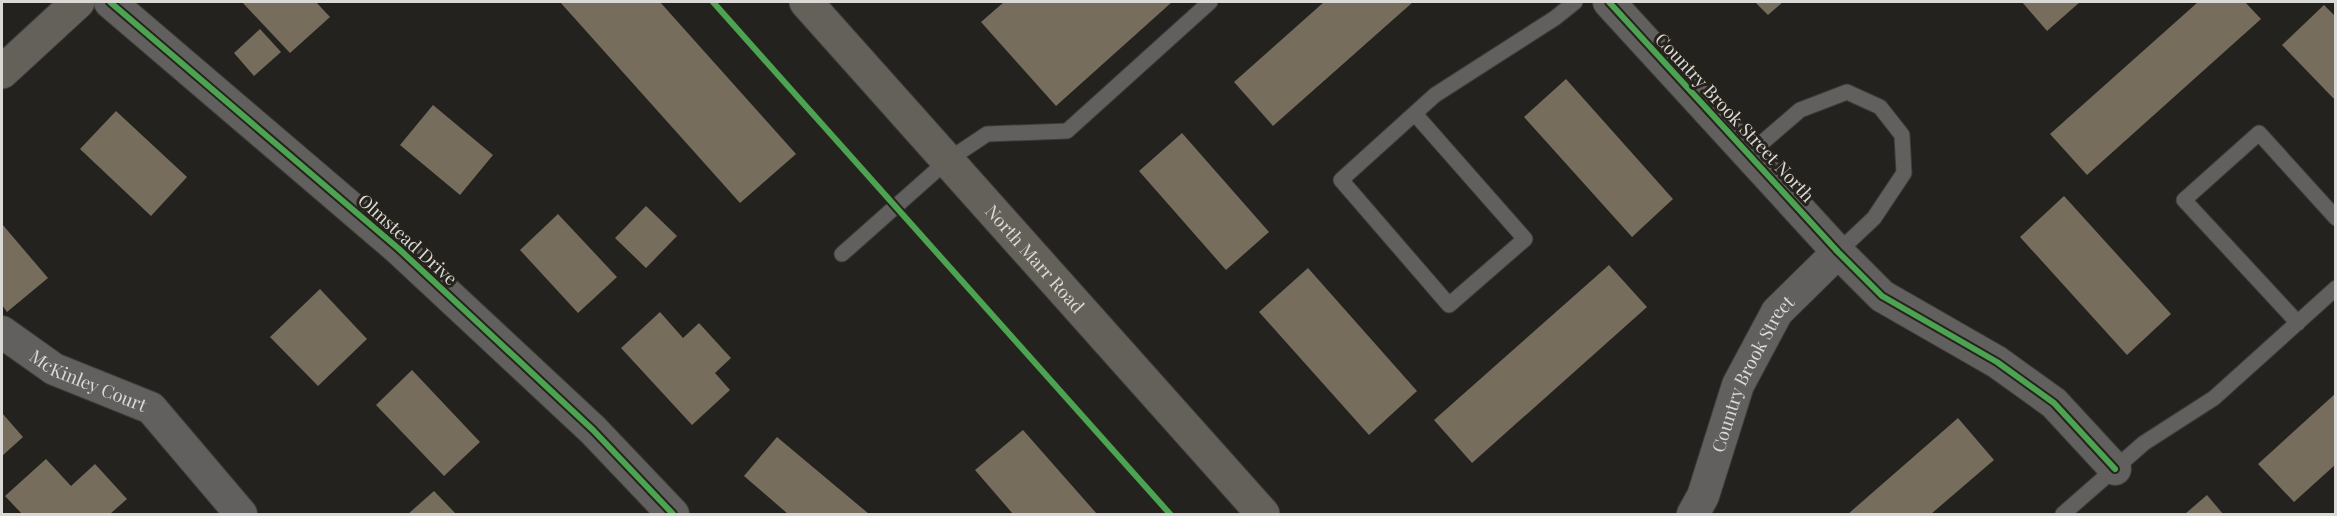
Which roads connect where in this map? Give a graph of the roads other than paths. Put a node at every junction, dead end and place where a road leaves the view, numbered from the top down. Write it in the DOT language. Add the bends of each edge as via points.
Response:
graph roads {
  1 [pos="78,2"];
  2 [pos="110,2"];
  3 [pos="806,2"];
  4 [pos="1210,2"];
  5 [pos="1575,2"];
  6 [pos="1609,2"];
  7 [pos="2,72"];
  8 [pos="1415,114"];
  9 [pos="1749,154"];
  10 [pos="948,160"];
  11 [pos="2336,218"];
  12 [pos="1838,252"];
  13 [pos="842,254"];
  14 [pos="2336,288"];
  15 [pos="2298,323"];
  16 [pos="2,332"];
  17 [pos="2115,469"];
  18 [pos="241,514"];
  19 [pos="673,514"];
  20 [pos="1263,514"];
  21 [pos="1693,514"];
  22 [pos="2063,514"];
  1 -- 7 [label="street"];
  2 -- 19 [label="street, Olmstead Drive" via="399,249 593,430"];
  3 -- 10 [label="street, North Marr Road"];
  4 -- 10 [label="lane" via="1067,131 987,134"];
  5 -- 8 [label="lane" via="1435,95"];
  6 -- 9 [label="street, Country Brook Street North"];
  8 -- 8 [label="lane" via="1525,239 1449,305 1341,180"];
  9 -- 12 [label="street, Country Brook Street North"];
  9 -- 12 [label="lane" via="1800,110 1847,92 1881,107 1902,135 1905,173 1874,218"];
  10 -- 13 [label="lane"];
  10 -- 20 [label="street, North Marr Road"];
  11 -- 15 [label="lane" via="2259,133 2184,200"];
  12 -- 17 [label="street, Country Brook Street North" via="1882,296 1997,362 2054,404"];
  12 -- 21 [label="street, Country Brook Street" via="1777,312 1738,385 1703,496"];
  14 -- 15 [label="lane"];
  15 -- 17 [label="lane" via="2214,398 2144,443"];
  16 -- 18 [label="street, McKinley Court" via="54,369 151,408"];
  17 -- 22 [label="lane"];
}
